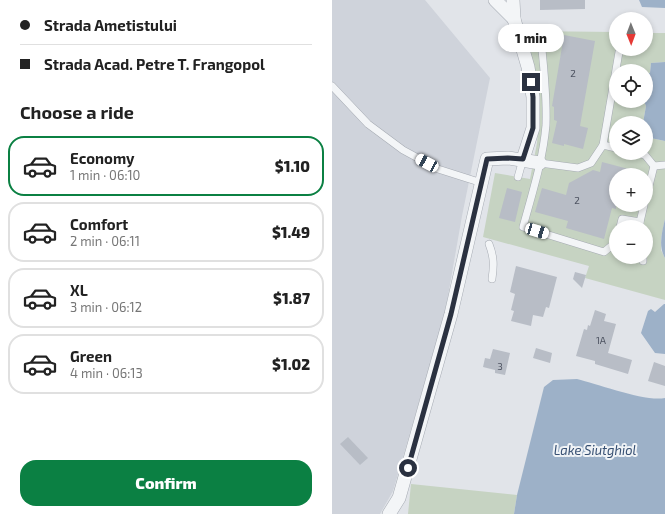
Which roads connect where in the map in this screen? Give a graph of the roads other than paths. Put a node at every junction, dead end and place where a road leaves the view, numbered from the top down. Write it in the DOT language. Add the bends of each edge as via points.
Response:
graph roads {
  1 [pos="495,0"];
  2 [pos="514,0"];
  3 [pos="514,19"];
  4 [pos="541,40"];
  5 [pos="618,56"];
  6 [pos="332,86"];
  7 [pos="603,145"];
  8 [pos="609,146"];
  9 [pos="523,159"];
  10 [pos="649,160"];
  11 [pos="540,163"];
  12 [pos="665,164"];
  13 [pos="654,166"];
  14 [pos="653,170"];
  15 [pos="518,178"];
  16 [pos="482,183"];
  17 [pos="489,244"];
  18 [pos="609,248"];
  19 [pos="492,279"];
  20 [pos="389,514"];
  1 -- 3 [label="street"];
  2 -- 3 [label="street"];
  3 -- 9 [label="street" via="528,67 533,97 533,128"];
  4 -- 11 [label="lane" via="546,84 546,126"];
  5 -- 7 [label="lane"];
  6 -- 16 [label="lane" via="368,124 403,150 438,169"];
  7 -- 8 [label="lane"];
  7 -- 11 [label="lane" via="591,163 578,168"];
  9 -- 11 [label="street"];
  9 -- 15 [label="lane"];
  9 -- 16 [label="street" via="487,159"];
  10 -- 13 [label="lane"];
  11 -- 18 [label="lane" via="524,227 604,252"];
  12 -- 13 [label="lane"];
  13 -- 14 [label="lane"];
  16 -- 20 [label="street" via="451,314 412,454 399,498"];
  17 -- 19 [label="lane" via="494,263"];
}
